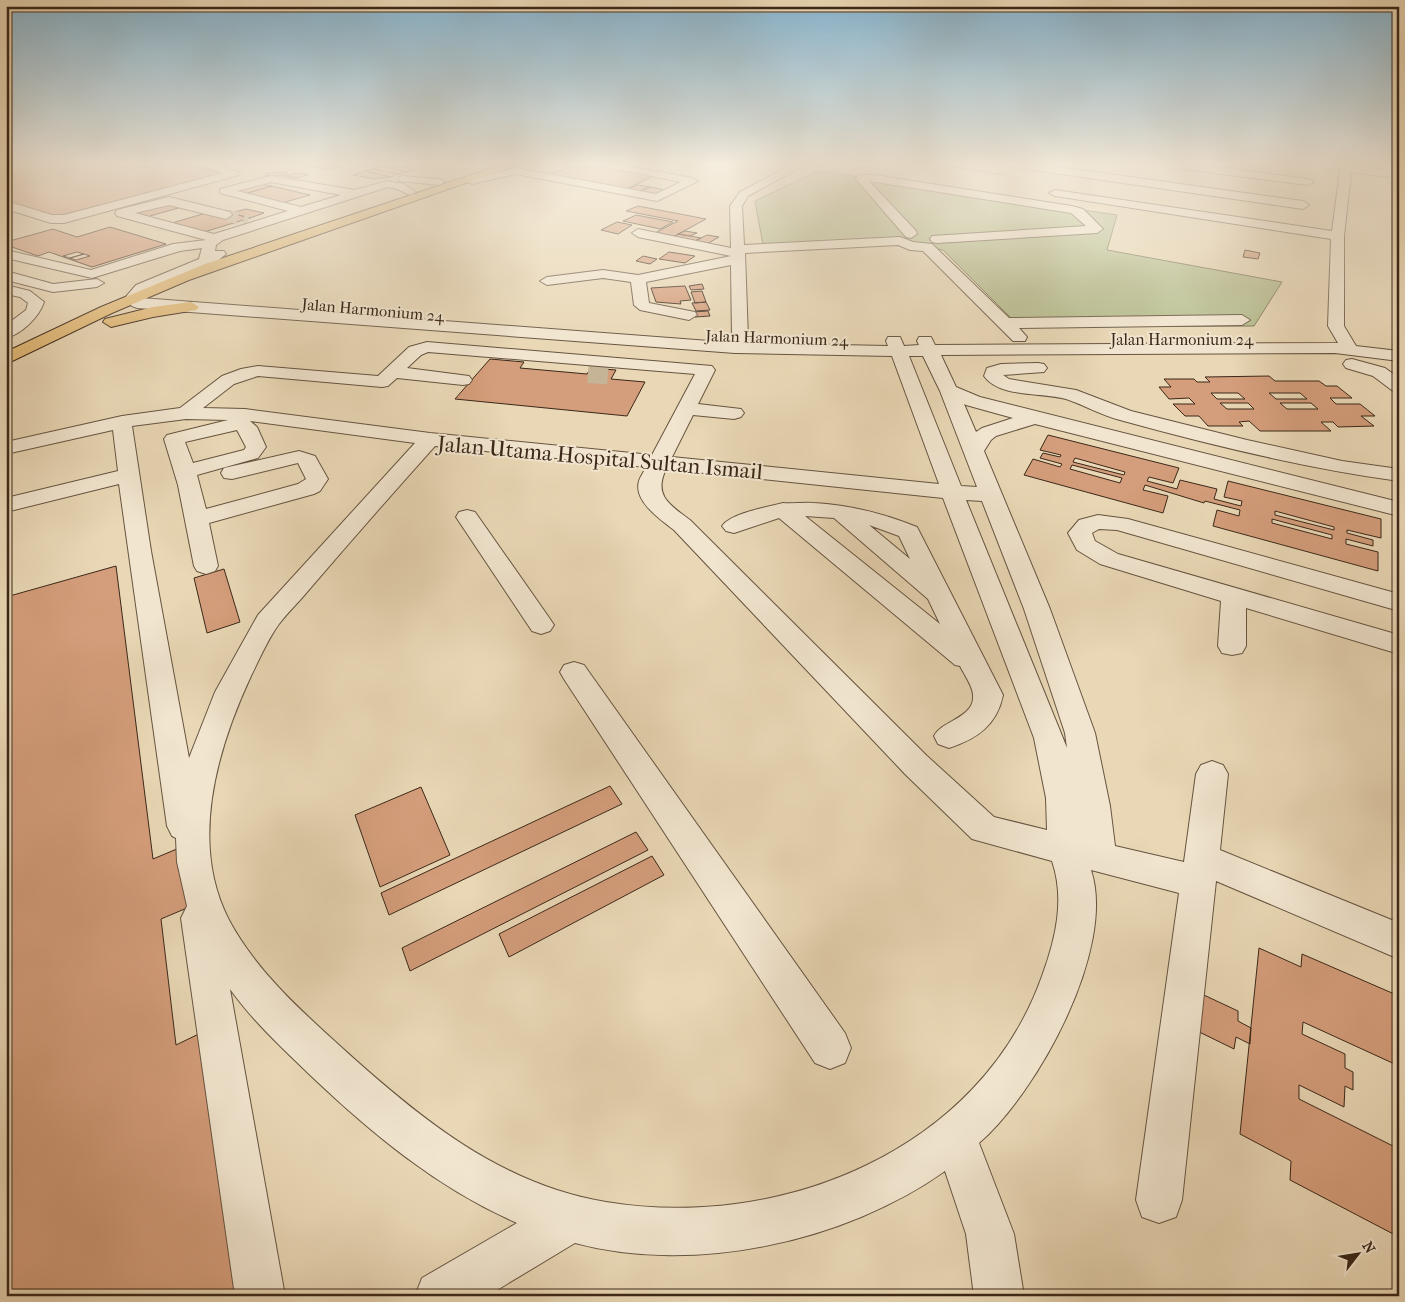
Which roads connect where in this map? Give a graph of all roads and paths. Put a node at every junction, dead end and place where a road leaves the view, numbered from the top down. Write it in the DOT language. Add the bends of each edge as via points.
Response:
graph roads {
  1 [pos="163,226"];
  2 [pos="246,226"];
  3 [pos="312,226"];
  4 [pos="325,226"];
  5 [pos="737,226"];
  6 [pos="896,226"];
  7 [pos="1094,226"];
  8 [pos="1269,226"];
  9 [pos="1298,226"];
  10 [pos="1339,226"];
  11 [pos="1297,230"];
  12 [pos="638,233"];
  13 [pos="1338,236"];
  14 [pos="905,238"];
  15 [pos="212,241"];
  16 [pos="932,243"];
  17 [pos="6,254"];
  18 [pos="739,254"];
  19 [pos="216,259"];
  20 [pos="186,266"];
  21 [pos="6,275"];
  22 [pos="638,279"];
  23 [pos="547,281"];
  24 [pos="6,289"];
  25 [pos="132,299"];
  26 [pos="191,307"];
  27 [pos="688,315"];
  28 [pos="1242,320"];
  29 [pos="1005,323"];
  30 [pos="6,333"];
  31 [pos="740,338"];
  32 [pos="1022,340"];
  33 [pos="896,346"];
  34 [pos="928,346"];
  35 [pos="1399,346"];
  36 [pos="6,347"];
  37 [pos="976,350"];
  38 [pos="1348,350"];
  39 [pos="843,351"];
  40 [pos="1399,356"];
  41 [pos="563,358"];
  42 [pos="6,359"];
  43 [pos="1129,367"];
  44 [pos="393,372"];
  45 [pos="588,373"];
  46 [pos="659,373"];
  47 [pos="613,375"];
  48 [pos="911,377"];
  49 [pos="463,380"];
  50 [pos="1399,387"];
  51 [pos="948,390"];
  52 [pos="922,402"];
  53 [pos="686,409"];
  54 [pos="186,413"];
  55 [pos="734,413"];
  56 [pos="1037,417"];
  57 [pos="239,420"];
  58 [pos="122,422"];
  59 [pos="430,439"];
  60 [pos="6,448"];
  61 [pos="973,452"];
  62 [pos="660,461"];
  63 [pos="128,475"];
  64 [pos="1399,475"];
  65 [pos="186,478"];
  66 [pos="951,492"];
  67 [pos="991,496"];
  68 [pos="6,505"];
  69 [pos="1399,509"];
  70 [pos="783,510"];
  71 [pos="467,517"];
  72 [pos="196,519"];
  73 [pos="734,526"];
  74 [pos="206,566"];
  75 [pos="1234,595"];
  76 [pos="1399,603"];
  77 [pos="541,625"];
  78 [pos="1399,645"];
  79 [pos="1232,646"];
  80 [pos="972,663"];
  81 [pos="574,672"];
  82 [pos="949,736"];
  83 [pos="1212,774"];
  84 [pos="1065,848"];
  85 [pos="1201,871"];
  86 [pos="1088,872"];
  87 [pos="1399,941"];
  88 [pos="830,1048"];
  89 [pos="942,1147"];
  90 [pos="1159,1200"];
  91 [pos="570,1219"];
  92 [pos="260,1296"];
  93 [pos="440,1296"];
  94 [pos="999,1296"];
  1 -- 15 [label="street"];
  2 -- 15 [label="street"];
  3 -- 19 [label="main road"];
  4 -- 19 [label="main road"];
  5 -- 18 [label="street"];
  6 -- 14 [label="street"];
  7 -- 16 [label="street" via="1097,229 1089,231"];
  8 -- 11 [label="street"];
  9 -- 11 [label="street"];
  10 -- 13 [label="street"];
  11 -- 13 [label="street"];
  12 -- 18 [label="street"];
  13 -- 38 [label="street" via="1336,326"];
  14 -- 16 [label="street"];
  14 -- 18 [label="street"];
  15 -- 17 [label="street" via="92,274"];
  15 -- 19 [label="street"];
  16 -- 29 [label="street"];
  18 -- 22 [label="street"];
  18 -- 31 [label="street"];
  19 -- 20 [label="main road"];
  19 -- 25 [label="main road"];
  19 -- 31 [label="street, Jalan Harmonium 24" via="196,285 215,298"];
  20 -- 21 [label="street" via="130,278 53,288"];
  20 -- 36 [label="main road" via="131,288"];
  22 -- 23 [label="street" via="603,274"];
  22 -- 27 [label="street" via="645,308"];
  24 -- 30 [label="street" via="25,294 36,302 33,312"];
  25 -- 26 [label="street, Jalan Harmonium 24" via="137,303"];
  25 -- 42 [label="main road"];
  26 -- 39 [label="street, Jalan Harmonium 24" via="657,343"];
  26 -- 42 [label="main road" via="148,313 91,327"];
  28 -- 29 [label="street"];
  29 -- 32 [label="street"];
  31 -- 33 [label="street, Jalan Harmonium 24"];
  32 -- 34 [label="street, Jalan Harmonium 24"];
  32 -- 38 [label="street, Jalan Harmonium 24"];
  33 -- 34 [label="street, Jalan Harmonium 24"];
  33 -- 39 [label="street, Jalan Harmonium 24"];
  33 -- 48 [label="street"];
  34 -- 37 [label="street, Jalan Harmonium 24"];
  34 -- 51 [label="street"];
  35 -- 38 [label="street, Jalan Harmonium 24"];
  37 -- 38 [label="street, Jalan Harmonium 24"];
  37 -- 51 [label="street"];
  38 -- 40 [label="street, Jalan Harmonium 24"];
  38 -- 50 [label="street"];
  39 -- 48 [label="street" via="880,361"];
  41 -- 44 [label="street" via="427,347 415,351"];
  41 -- 45 [label="street" via="559,368"];
  41 -- 46 [label="street"];
  43 -- 64 [label="street" via="1007,369 993,374 1004,384 1069,394 1124,415 1175,428 1342,467"];
  44 -- 49 [label="street"];
  44 -- 54 [label="street" via="382,382 258,371 244,373 231,378"];
  46 -- 47 [label="street"];
  46 -- 53 [label="street" via="706,370"];
  48 -- 52 [label="street"];
  51 -- 52 [label="street"];
  51 -- 56 [label="street" via="973,401"];
  51 -- 61 [label="street"];
  52 -- 66 [label="street"];
  53 -- 55 [label="street"];
  53 -- 62 [label="street"];
  54 -- 57 [label="street"];
  54 -- 58 [label="street"];
  56 -- 61 [label="street" via="989,432"];
  56 -- 69 [label="street"];
  57 -- 59 [label="street"];
  57 -- 65 [label="street" via="174,439"];
  57 -- 65 [label="street" via="239,424 247,427 255,450"];
  58 -- 60 [label="street"];
  58 -- 63 [label="street"];
  59 -- 62 [label="street, Jalan Utama Hospital Sultan Ismail"];
  59 -- 91 [label="street, Jalan Utama Hospital Sultan Ismail" via="267,622 241,668 214,729 194,804 195,872 210,924 224,950 255,990 292,1029 369,1099 439,1156 526,1203"];
  61 -- 67 [label="street"];
  62 -- 66 [label="street, Jalan Utama Hospital Sultan Ismail"];
  62 -- 84 [label="street" via="649,482 651,496 656,503 682,525 923,771 984,829"];
  63 -- 68 [label="street"];
  63 -- 92 [label="street"];
  65 -- 72 [label="street"];
  65 -- 72 [label="street" via="299,457 308,460 317,479 306,489"];
  66 -- 67 [label="street, Jalan Utama Hospital Sultan Ismail"];
  66 -- 84 [label="street" via="1049,736 1063,804"];
  67 -- 86 [label="street" via="1037,609 1080,733 1094,806"];
  70 -- 73 [label="street"];
  70 -- 80 [label="street"];
  70 -- 80 [label="street" via="820,511 877,520 909,532"];
  71 -- 77 [label="street"];
  72 -- 74 [label="street"];
  75 -- 76 [label="street" via="1099,556 1085,545 1080,533 1090,524 1120,524"];
  75 -- 78 [label="street"];
  75 -- 79 [label="street"];
  80 -- 82 [label="street" via="988,695 986,710 971,725"];
  81 -- 88 [label="street"];
  83 -- 85 [label="street"];
  84 -- 86 [label="street"];
  85 -- 86 [label="street"];
  85 -- 87 [label="street"];
  85 -- 90 [label="street"];
  86 -- 89 [label="street, Jalan Utama Hospital Sultan Ismail" via="1068,955 1041,1027 991,1101"];
  89 -- 91 [label="street, Jalan Utama Hospital Sultan Ismail" via="896,1177 848,1199 753,1225 669,1233 614,1228"];
  89 -- 94 [label="street" via="988,1222 997,1264"];
  91 -- 93 [label="street"];
}
